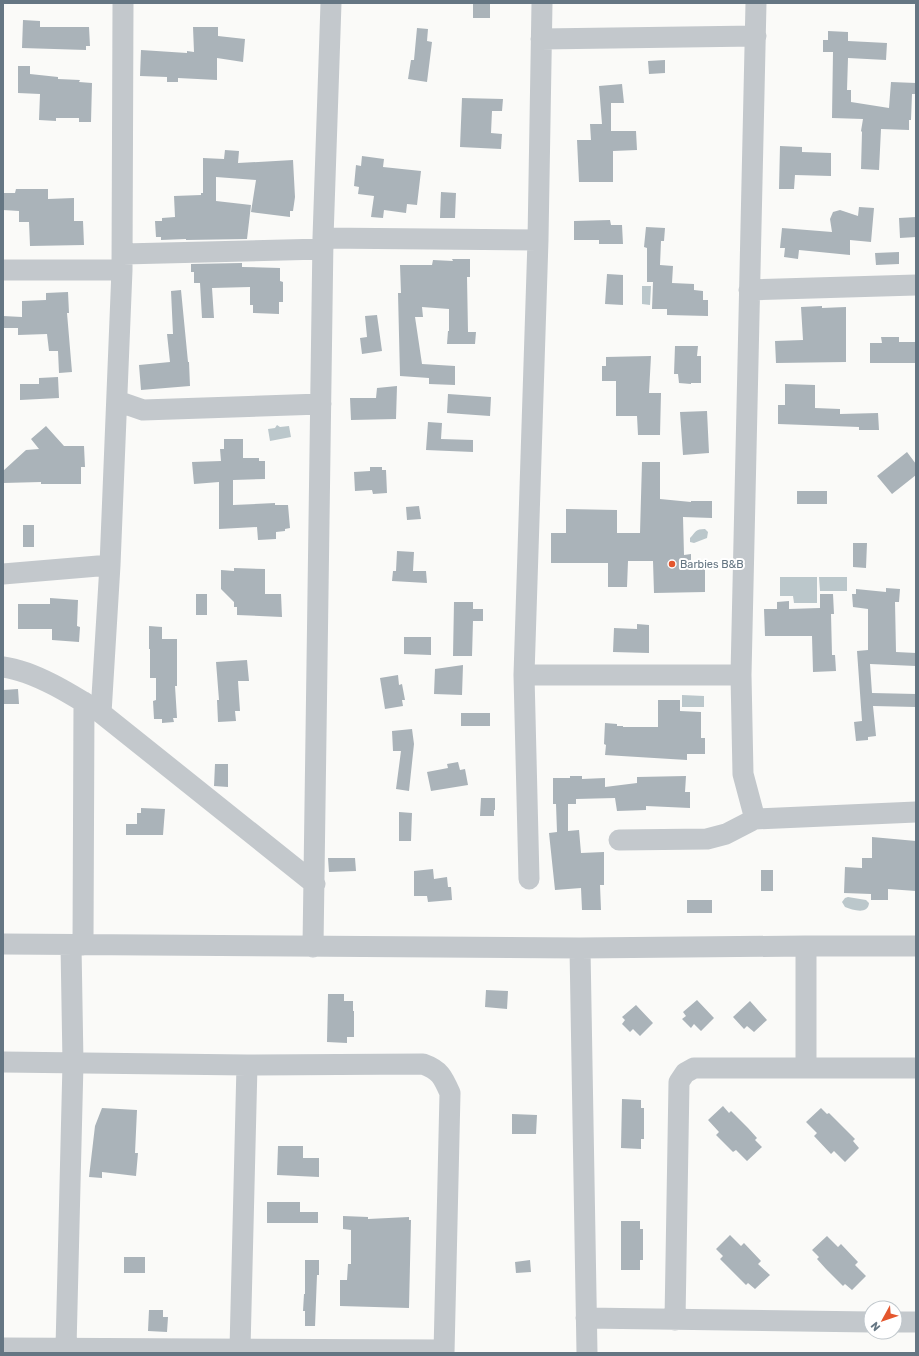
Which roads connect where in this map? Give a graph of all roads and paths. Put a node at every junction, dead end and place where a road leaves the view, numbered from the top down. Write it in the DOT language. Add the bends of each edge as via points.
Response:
graph roads {
  1 [pos="123,3"];
  2 [pos="331,3"];
  3 [pos="542,3"];
  4 [pos="756,3"];
  5 [pos="756,36"];
  6 [pos="542,39"];
  7 [pos="538,240"];
  8 [pos="323,244"];
  9 [pos="123,262"];
  10 [pos="3,270"];
  11 [pos="916,285"];
  12 [pos="749,290"];
  13 [pos="117,401"];
  14 [pos="321,404"];
  15 [pos="143,410"];
  16 [pos="116,429"];
  17 [pos="110,565"];
  18 [pos="3,574"];
  19 [pos="3,667"];
  20 [pos="524,675"];
  21 [pos="741,675"];
  22 [pos="92,707"];
  23 [pos="916,812"];
  24 [pos="755,819"];
  25 [pos="619,840"];
  26 [pos="529,879"];
  27 [pos="315,884"];
  28 [pos="3,944"];
  29 [pos="77,945"];
  30 [pos="806,946"];
  31 [pos="916,946"];
  32 [pos="313,947"];
  33 [pos="580,948"];
  34 [pos="3,1062"];
  35 [pos="73,1063"];
  36 [pos="247,1065"];
  37 [pos="806,1068"];
  38 [pos="916,1068"];
  39 [pos="586,1318"];
  40 [pos="675,1320"];
  41 [pos="863,1322"];
  42 [pos="903,1322"];
  43 [pos="916,1322"];
  44 [pos="3,1348"];
  45 [pos="66,1348"];
  46 [pos="240,1349"];
  47 [pos="444,1351"];
  48 [pos="587,1353"];
  1 -- 9 [label="street"];
  2 -- 8 [label="street"];
  3 -- 6 [label="street"];
  4 -- 5 [label="street"];
  5 -- 6 [label="street"];
  5 -- 12 [label="street"];
  6 -- 7 [label="street"];
  7 -- 8 [label="street"];
  7 -- 20 [label="street"];
  8 -- 9 [label="street"];
  8 -- 14 [label="street"];
  9 -- 10 [label="street"];
  9 -- 13 [label="street"];
  11 -- 12 [label="street"];
  12 -- 21 [label="street"];
  13 -- 15 [label="street"];
  13 -- 16 [label="street"];
  14 -- 15 [label="street"];
  14 -- 27 [label="street"];
  15 -- 16 [label="street"];
  16 -- 17 [label="street"];
  17 -- 18 [label="street"];
  17 -- 22 [label="street"];
  19 -- 22 [label="street" via="16,668 30,674"];
  20 -- 21 [label="street"];
  20 -- 26 [label="street"];
  21 -- 24 [label="street" via="743,774"];
  22 -- 27 [label="street"];
  22 -- 29 [label="street"];
  23 -- 24 [label="street"];
  24 -- 25 [label="street" via="726,834 707,839"];
  27 -- 32 [label="street"];
  28 -- 29 [label="street"];
  29 -- 32 [label="street"];
  29 -- 35 [label="street"];
  30 -- 31 [label="street"];
  30 -- 33 [label="street"];
  30 -- 37 [label="street"];
  32 -- 33 [label="street"];
  33 -- 39 [label="street"];
  34 -- 35 [label="street"];
  35 -- 36 [label="street"];
  35 -- 45 [label="street"];
  36 -- 46 [label="street"];
  36 -- 47 [label="street" via="423,1064 433,1067 440,1073 450,1093"];
  37 -- 38 [label="street"];
  37 -- 40 [label="street" via="694,1068 681,1077"];
  39 -- 40 [label="street"];
  39 -- 48 [label="street"];
  40 -- 41 [label="street"];
  42 -- 43 [label="street"];
  44 -- 45 [label="street"];
  45 -- 46 [label="street"];
  46 -- 47 [label="street"];
}
